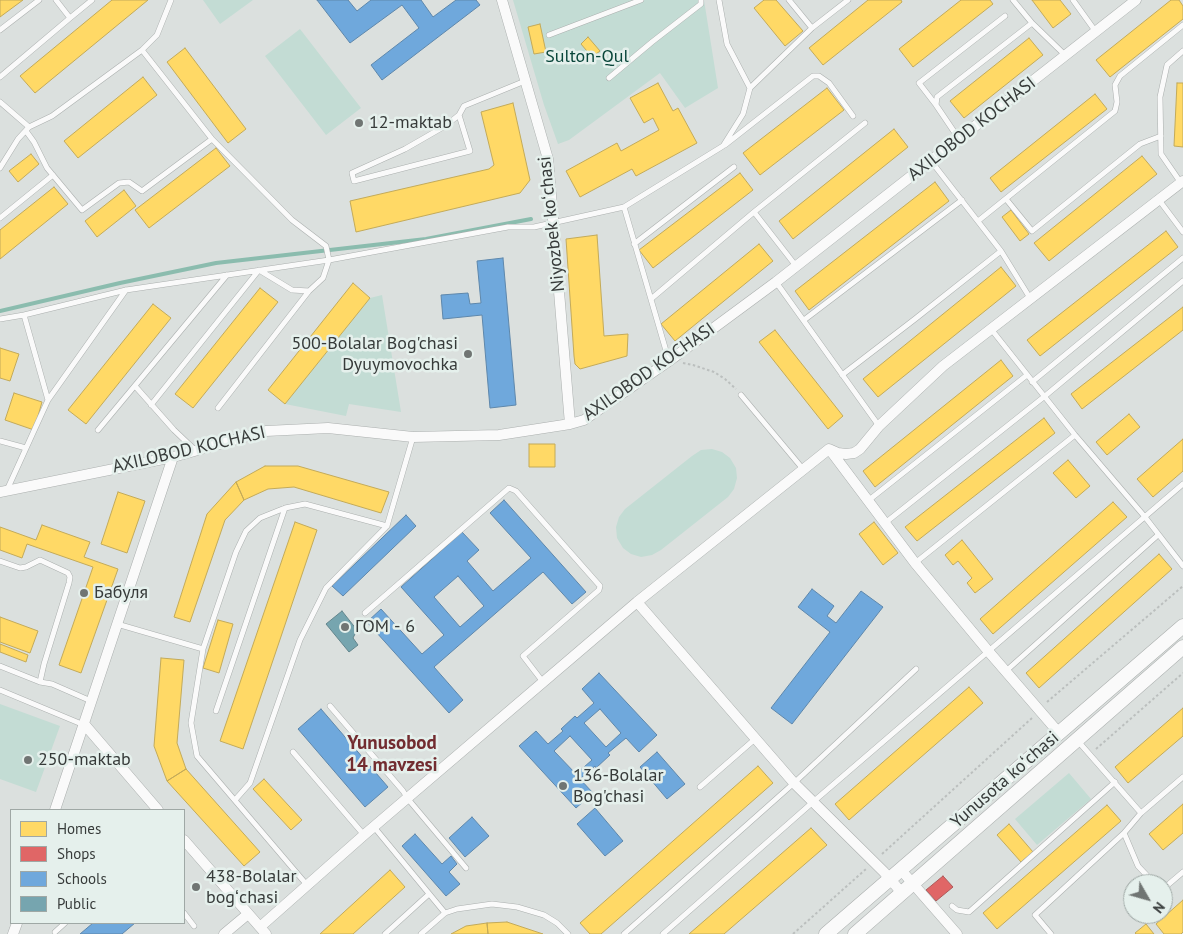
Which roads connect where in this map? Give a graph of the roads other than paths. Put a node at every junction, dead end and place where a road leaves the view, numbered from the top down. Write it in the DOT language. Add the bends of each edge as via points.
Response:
graph roads {
  1 [pos="39,0"];
  2 [pos="56,0"];
  3 [pos="92,0"];
  4 [pos="171,0"];
  5 [pos="502,0"];
  6 [pos="641,0"];
  7 [pos="701,0"];
  8 [pos="719,0"];
  9 [pos="789,0"];
  10 [pos="848,0"];
  11 [pos="1013,0"];
  12 [pos="1072,0"];
  13 [pos="1136,0"];
  14 [pos="1005,16"];
  15 [pos="70,18"];
  16 [pos="1032,22"];
  17 [pos="1183,25"];
  18 [pos="812,28"];
  19 [pos="0,30"];
  20 [pos="1097,32"];
  21 [pos="549,35"];
  22 [pos="142,50"];
  23 [pos="1183,51"];
  24 [pos="1066,56"];
  25 [pos="0,77"];
  26 [pos="610,78"];
  27 [pos="525,81"];
  28 [pos="750,88"];
  29 [pos="0,102"];
  30 [pos="936,105"];
  31 [pos="459,115"];
  32 [pos="853,116"];
  33 [pos="866,123"];
  34 [pos="27,128"];
  35 [pos="1160,136"];
  36 [pos="212,139"];
  37 [pos="959,139"];
  38 [pos="722,146"];
  39 [pos="932,161"];
  40 [pos="734,167"];
  41 [pos="0,168"];
  42 [pos="53,175"];
  43 [pos="1182,182"];
  44 [pos="1006,199"];
  45 [pos="962,200"];
  46 [pos="1159,200"];
  47 [pos="624,207"];
  48 [pos="754,212"];
  49 [pos="0,218"];
  50 [pos="978,221"];
  51 [pos="554,223"];
  52 [pos="1183,232"];
  53 [pos="634,244"];
  54 [pos="1001,251"];
  55 [pos="1183,258"];
  56 [pos="329,260"];
  57 [pos="796,266"];
  58 [pos="259,270"];
  59 [pos="227,274"];
  60 [pos="776,282"];
  61 [pos="1183,282"];
  62 [pos="126,290"];
  63 [pos="309,291"];
  64 [pos="1030,298"];
  65 [pos="651,299"];
  66 [pos="24,316"];
  67 [pos="0,319"];
  68 [pos="804,320"];
  69 [pos="991,329"];
  70 [pos="669,361"];
  71 [pos="842,375"];
  72 [pos="1027,375"];
  73 [pos="1032,382"];
  74 [pos="135,386"];
  75 [pos="741,394"];
  76 [pos="1045,396"];
  77 [pos="48,400"];
  78 [pos="151,405"];
  79 [pos="218,408"];
  80 [pos="570,424"];
  81 [pos="879,426"];
  82 [pos="98,430"];
  83 [pos="1075,436"];
  84 [pos="413,437"];
  85 [pos="0,441"];
  86 [pos="26,448"];
  87 [pos="829,449"];
  88 [pos="195,450"];
  89 [pos="173,457"];
  90 [pos="803,469"];
  91 [pos="1183,484"];
  92 [pos="4,491"];
  93 [pos="869,500"];
  94 [pos="285,508"];
  95 [pos="1145,517"];
  96 [pos="885,523"];
  97 [pos="387,526"];
  98 [pos="1158,535"];
  99 [pos="0,561"];
  100 [pos="915,562"];
  101 [pos="1183,566"];
  102 [pos="637,602"];
  103 [pos="365,612"];
  104 [pos="116,624"];
  105 [pos="1183,626"];
  106 [pos="1183,647"];
  107 [pos="203,649"];
  108 [pos="989,652"];
  109 [pos="0,666"];
  110 [pos="916,669"];
  111 [pos="1006,671"];
  112 [pos="40,682"];
  113 [pos="543,682"];
  114 [pos="0,690"];
  115 [pos="91,700"];
  116 [pos="330,706"];
  117 [pos="216,712"];
  118 [pos="85,725"];
  119 [pos="1059,733"];
  120 [pos="756,739"];
  121 [pos="1077,740"];
  122 [pos="293,752"];
  123 [pos="1183,777"];
  124 [pos="1115,782"];
  125 [pos="794,783"];
  126 [pos="700,787"];
  127 [pos="408,799"];
  128 [pos="235,800"];
  129 [pos="813,802"];
  130 [pos="56,809"];
  131 [pos="157,809"];
  132 [pos="1141,813"];
  133 [pos="374,827"];
  134 [pos="1124,833"];
  135 [pos="364,835"];
  136 [pos="185,841"];
  137 [pos="466,868"];
  138 [pos="1183,872"];
  139 [pos="1145,874"];
  140 [pos="896,875"];
  141 [pos="1173,880"];
  142 [pos="307,885"];
  143 [pos="908,888"];
  144 [pos="429,894"];
  145 [pos="952,906"];
  146 [pos="185,914"];
  147 [pos="248,914"];
  148 [pos="445,914"];
  149 [pos="64,924"];
  150 [pos="194,926"];
  151 [pos="263,931"];
  152 [pos="55,932"];
  153 [pos="224,934"];
  154 [pos="385,934"];
  155 [pos="421,934"];
  156 [pos="568,934"];
  157 [pos="624,934"];
  158 [pos="663,934"];
  159 [pos="826,934"];
  160 [pos="855,934"];
  161 [pos="957,934"];
  162 [pos="1051,934"];
  1 -- 19 [label="lane"];
  2 -- 15 [label="lane"];
  3 -- 15 [label="lane"];
  4 -- 22 [label="lane" via="157,35"];
  5 -- 27 [label="street, Niyozbek koʻchasi"];
  6 -- 21 [label="lane"];
  7 -- 26 [label="lane" via="701,4"];
  8 -- 28 [label="lane" via="727,44"];
  9 -- 18 [label="lane"];
  10 -- 18 [label="lane"];
  11 -- 16 [label="lane"];
  12 -- 20 [label="lane"];
  13 -- 20 [label="street, AXILOBOD KOCHASI"];
  14 -- 30 [label="lane" via="919,83"];
  15 -- 25 [label="lane"];
  16 -- 24 [label="lane"];
  16 -- 30 [label="lane" via="937,97"];
  17 -- 44 [label="lane" via="1120,76 1115,85 1115,111"];
  18 -- 28 [label="lane"];
  20 -- 24 [label="street, AXILOBOD KOCHASI"];
  22 -- 34 [label="lane" via="52,116"];
  22 -- 36 [label="lane"];
  23 -- 35 [label="lane" via="1167,64 1162,81"];
  24 -- 37 [label="street, AXILOBOD KOCHASI"];
  27 -- 31 [label="lane" via="464,106"];
  27 -- 51 [label="street, Niyozbek koʻchasi" via="548,160"];
  28 -- 38 [label="lane" via="742,114"];
  29 -- 34 [label="lane"];
  30 -- 37 [label="lane"];
  31 -- 31 [label="lane" via="405,149 352,173 354,181 470,151"];
  32 -- 38 [label="lane" via="830,83 813,76"];
  33 -- 48 [label="lane"];
  34 -- 41 [label="lane"];
  34 -- 42 [label="lane"];
  35 -- 43 [label="lane" via="1161,154"];
  35 -- 44 [label="lane" via="1140,144 1032,231"];
  36 -- 42 [label="lane" via="142,191 129,182 118,183 82,210"];
  36 -- 56 [label="lane" via="292,220 326,246"];
  37 -- 39 [label="street, AXILOBOD KOCHASI"];
  38 -- 47 [label="lane"];
  39 -- 45 [label="lane"];
  39 -- 57 [label="street, AXILOBOD KOCHASI"];
  40 -- 53 [label="lane"];
  42 -- 49 [label="lane"];
  43 -- 46 [label="street"];
  44 -- 50 [label="lane"];
  45 -- 50 [label="lane"];
  45 -- 68 [label="lane"];
  46 -- 52 [label="lane"];
  46 -- 64 [label="street"];
  47 -- 51 [label="lane"];
  47 -- 53 [label="lane"];
  48 -- 57 [label="lane"];
  48 -- 65 [label="lane"];
  50 -- 54 [label="lane"];
  51 -- 56 [label="lane" via="508,227"];
  51 -- 80 [label="street, Niyozbek koʻchasi"];
  53 -- 65 [label="lane"];
  54 -- 64 [label="lane"];
  54 -- 71 [label="lane"];
  55 -- 73 [label="lane"];
  56 -- 58 [label="lane"];
  56 -- 63 [label="lane" via="323,278"];
  57 -- 60 [label="street, AXILOBOD KOCHASI"];
  58 -- 59 [label="lane"];
  58 -- 63 [label="lane" via="292,290"];
  58 -- 78 [label="lane"];
  59 -- 62 [label="lane"];
  59 -- 74 [label="lane"];
  60 -- 68 [label="lane"];
  60 -- 70 [label="street, AXILOBOD KOCHASI"];
  61 -- 76 [label="lane"];
  62 -- 66 [label="lane"];
  62 -- 77 [label="lane"];
  63 -- 79 [label="lane"];
  64 -- 69 [label="street"];
  65 -- 70 [label="lane"];
  66 -- 67 [label="lane"];
  66 -- 77 [label="lane"];
  68 -- 71 [label="lane"];
  69 -- 72 [label="lane"];
  69 -- 81 [label="street" via="943,366"];
  70 -- 80 [label="street, AXILOBOD KOCHASI" via="596,413"];
  71 -- 81 [label="lane"];
  72 -- 73 [label="lane"];
  72 -- 93 [label="lane"];
  73 -- 76 [label="lane"];
  74 -- 78 [label="lane"];
  74 -- 82 [label="lane"];
  75 -- 90 [label="lane"];
  76 -- 83 [label="lane"];
  76 -- 96 [label="lane"];
  77 -- 86 [label="lane"];
  78 -- 88 [label="lane"];
  80 -- 84 [label="street, AXILOBOD KOCHASI" via="499,435"];
  81 -- 87 [label="street" via="854,453 838,453"];
  83 -- 95 [label="lane"];
  83 -- 100 [label="lane"];
  84 -- 88 [label="street, AXILOBOD KOCHASI" via="328,428 266,431"];
  84 -- 97 [label="lane"];
  85 -- 86 [label="lane"];
  86 -- 92 [label="lane"];
  87 -- 90 [label="street"];
  87 -- 93 [label="street"];
  88 -- 89 [label="street, AXILOBOD KOCHASI"];
  89 -- 92 [label="street, AXILOBOD KOCHASI"];
  89 -- 104 [label="street"];
  90 -- 102 [label="street"];
  91 -- 95 [label="lane"];
  93 -- 96 [label="street"];
  94 -- 97 [label="lane" via="305,504"];
  94 -- 107 [label="lane" via="260,518 246,531"];
  94 -- 117 [label="lane"];
  95 -- 98 [label="lane"];
  95 -- 108 [label="lane"];
  96 -- 100 [label="street"];
  97 -- 128 [label="lane" via="326,588 300,640 250,783"];
  98 -- 101 [label="lane"];
  98 -- 111 [label="lane"];
  99 -- 112 [label="lane" via="20,568 40,560 65,570 70,577"];
  100 -- 108 [label="street"];
  102 -- 113 [label="street"];
  102 -- 120 [label="street"];
  103 -- 113 [label="lane" via="509,488 516,491 600,586 522,656"];
  104 -- 107 [label="lane"];
  104 -- 115 [label="street"];
  105 -- 119 [label="main road, Yunusota koʻchasi"];
  106 -- 121 [label="main road, Yunusota koʻchasi"];
  107 -- 128 [label="lane" via="191,723 197,756"];
  108 -- 111 [label="street"];
  108 -- 129 [label="lane"];
  109 -- 112 [label="lane"];
  110 -- 125 [label="lane"];
  111 -- 119 [label="street"];
  112 -- 115 [label="lane"];
  113 -- 127 [label="street"];
  114 -- 118 [label="lane"];
  115 -- 118 [label="street"];
  116 -- 127 [label="lane"];
  118 -- 130 [label="street"];
  118 -- 131 [label="street"];
  119 -- 140 [label="main road, Yunusota koʻchasi"];
  120 -- 125 [label="street"];
  120 -- 126 [label="lane"];
  121 -- 124 [label="lane"];
  121 -- 143 [label="main road, Yunusota koʻchasi"];
  122 -- 135 [label="lane"];
  123 -- 132 [label="lane"];
  124 -- 132 [label="lane"];
  124 -- 145 [label="lane" via="969,912"];
  125 -- 129 [label="street"];
  125 -- 157 [label="lane"];
  127 -- 133 [label="street"];
  127 -- 137 [label="lane"];
  128 -- 142 [label="lane"];
  129 -- 140 [label="street" via="874,862"];
  129 -- 158 [label="lane"];
  132 -- 134 [label="lane"];
  133 -- 135 [label="street"];
  133 -- 144 [label="lane"];
  134 -- 139 [label="lane" via="1138,866"];
  134 -- 162 [label="lane" via="1034,915"];
  135 -- 142 [label="street"];
  136 -- 147 [label="street"];
  138 -- 141 [label="lane"];
  140 -- 143 [label="street"];
  140 -- 159 [label="main road, Yunusota koʻchasi"];
  142 -- 151 [label="street"];
  143 -- 160 [label="main road, Yunusota koʻchasi"];
  143 -- 161 [label="street"];
  144 -- 148 [label="lane"];
  144 -- 154 [label="lane"];
  146 -- 150 [label="lane"];
  147 -- 151 [label="street"];
  147 -- 153 [label="street"];
  148 -- 155 [label="lane"];
  148 -- 156 [label="lane" via="492,904 517,907 544,916"];
  149 -- 152 [label="lane"];
}
